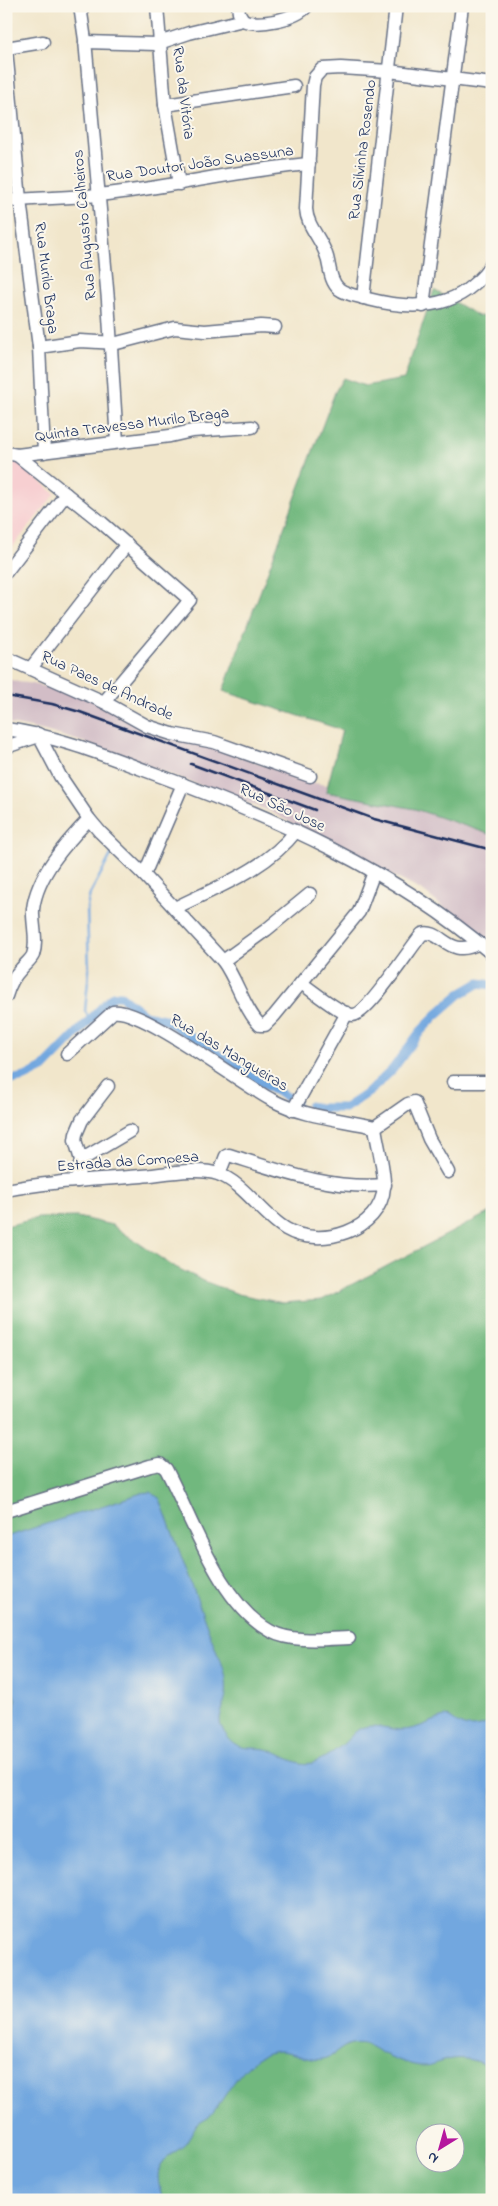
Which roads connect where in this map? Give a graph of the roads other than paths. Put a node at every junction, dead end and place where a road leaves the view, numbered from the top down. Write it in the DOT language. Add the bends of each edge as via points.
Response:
graph roads {
  1 [pos="80,6"];
  2 [pos="157,6"];
  3 [pos="238,6"];
  4 [pos="396,6"];
  5 [pos="462,6"];
  6 [pos="305,8"];
  7 [pos="243,20"];
  8 [pos="43,42"];
  9 [pos="85,42"];
  10 [pos="160,43"];
  11 [pos="6,49"];
  12 [pos="389,71"];
  13 [pos="454,78"];
  14 [pos="492,84"];
  15 [pos="294,86"];
  16 [pos="165,105"];
  17 [pos="309,164"];
  18 [pos="179,184"];
  19 [pos="98,195"];
  20 [pos="20,200"];
  21 [pos="6,201"];
  22 [pos="492,262"];
  23 [pos="364,298"];
  24 [pos="423,306"];
  25 [pos="275,327"];
  26 [pos="111,343"];
  27 [pos="38,347"];
  28 [pos="252,427"];
  29 [pos="117,442"];
  30 [pos="44,452"];
  31 [pos="11,454"];
  32 [pos="66,494"];
  33 [pos="127,544"];
  34 [pos="6,572"];
  35 [pos="6,658"];
  36 [pos="30,668"];
  37 [pos="104,702"];
  38 [pos="6,729"];
  39 [pos="39,735"];
  40 [pos="6,747"];
  41 [pos="310,776"];
  42 [pos="183,784"];
  43 [pos="89,819"];
  44 [pos="296,831"];
  45 [pos="374,872"];
  46 [pos="144,875"];
  47 [pos="310,894"];
  48 [pos="175,908"];
  49 [pos="479,943"];
  50 [pos="492,954"];
  51 [pos="223,961"];
  52 [pos="301,983"];
  53 [pos="6,996"];
  54 [pos="347,1013"];
  55 [pos="67,1054"];
  56 [pos="453,1082"];
  57 [pos="492,1082"];
  58 [pos="108,1086"];
  59 [pos="293,1110"];
  60 [pos="375,1127"];
  61 [pos="130,1131"];
  62 [pos="82,1160"];
  63 [pos="448,1172"];
  64 [pos="219,1174"];
  65 [pos="77,1181"];
  66 [pos="384,1185"];
  67 [pos="6,1190"];
  68 [pos="6,1511"];
  69 [pos="349,1638"];
  1 -- 9 [label="street, Rua Augusto Calheiros"];
  2 -- 10 [label="street, Rua da Vitória"];
  3 -- 7 [label="street"];
  4 -- 12 [label="street, Rua Silvinha Rosendo"];
  5 -- 13 [label="street"];
  6 -- 7 [label="street" via="285,19"];
  7 -- 10 [label="street"];
  8 -- 11 [label="street"];
  9 -- 10 [label="street"];
  9 -- 19 [label="street, Rua Augusto Calheiros"];
  10 -- 16 [label="street, Rua da Vitória"];
  11 -- 20 [label="street, Rua Murilo Braga"];
  12 -- 13 [label="street"];
  12 -- 17 [label="street" via="322,69 315,77"];
  12 -- 23 [label="street, Rua Silvinha Rosendo"];
  13 -- 14 [label="street"];
  13 -- 24 [label="street"];
  15 -- 16 [label="street"];
  16 -- 18 [label="street, Rua da Vitória"];
  17 -- 18 [label="street, Rua Doutor João Suassuna"];
  17 -- 23 [label="street" via="306,218 322,244 335,284 341,290"];
  18 -- 19 [label="street, Rua Doutor João Suassuna"];
  19 -- 20 [label="street, Rua Doutor João Suassuna"];
  19 -- 26 [label="street, Rua Augusto Calheiros"];
  20 -- 21 [label="street, Rua Doutor João Suassuna"];
  20 -- 27 [label="street, Rua Murilo Braga"];
  22 -- 24 [label="street" via="484,275 457,298"];
  23 -- 24 [label="street"];
  25 -- 26 [label="street" via="205,331 175,328"];
  26 -- 27 [label="street" via="80,341"];
  26 -- 29 [label="street, Rua Augusto Calheiros"];
  27 -- 30 [label="street, Rua Murilo Braga"];
  28 -- 29 [label="street, Quinta Travessa Murilo Braga" via="192,431"];
  29 -- 30 [label="street, Quinta Travessa Murilo Braga"];
  30 -- 31 [label="street, Quinta Travessa Murilo Braga"];
  31 -- 32 [label="street"];
  32 -- 33 [label="street"];
  32 -- 34 [label="street"];
  33 -- 36 [label="street"];
  33 -- 37 [label="street" via="190,600"];
  35 -- 36 [label="street, Rua Paes de Andrade"];
  36 -- 37 [label="street, Rua Paes de Andrade"];
  37 -- 41 [label="street, Rua Paes de Andrade" via="160,730 214,742"];
  38 -- 39 [label="street, Rua São Jose"];
  39 -- 40 [label="street"];
  39 -- 42 [label="street, Rua São Jose"];
  39 -- 43 [label="street" via="60,776"];
  42 -- 44 [label="street, Rua São Jose"];
  42 -- 46 [label="street"];
  43 -- 46 [label="street"];
  43 -- 53 [label="street" via="56,858 38,890 33,911 33,954 14,977"];
  44 -- 45 [label="street, Rua São Jose"];
  44 -- 48 [label="street" via="261,864"];
  45 -- 49 [label="street, Rua São Jose" via="430,905"];
  45 -- 52 [label="street" via="359,912"];
  46 -- 48 [label="street"];
  47 -- 51 [label="street"];
  48 -- 51 [label="street"];
  49 -- 50 [label="street, Rua São Jose"];
  49 -- 54 [label="street" via="465,950 430,934 422,934 365,1008 359,1014"];
  51 -- 52 [label="street" via="253,1017 262,1026"];
  52 -- 54 [label="street"];
  54 -- 59 [label="street"];
  55 -- 59 [label="street, Rua das Mangueiras" via="113,1012 126,1012 191,1047 270,1099"];
  56 -- 57 [label="street"];
  58 -- 62 [label="street" via="82,1120 76,1134"];
  59 -- 60 [label="street, Rua das Mangueiras"];
  60 -- 63 [label="street" via="414,1102 429,1139"];
  60 -- 66 [label="street, Estrada da Compesa"];
  61 -- 62 [label="street"];
  62 -- 65 [label="street"];
  64 -- 65 [label="street, Estrada da Compesa" via="182,1172"];
  64 -- 66 [label="street" via="227,1155 329,1183 364,1187"];
  64 -- 66 [label="street, Estrada da Compesa" via="273,1220 305,1237 338,1236 350,1230 373,1213"];
  65 -- 67 [label="street, Estrada da Compesa"];
  68 -- 69 [label="street" via="160,1464 166,1469 199,1540 233,1599 253,1618 271,1631 295,1638"];
}
